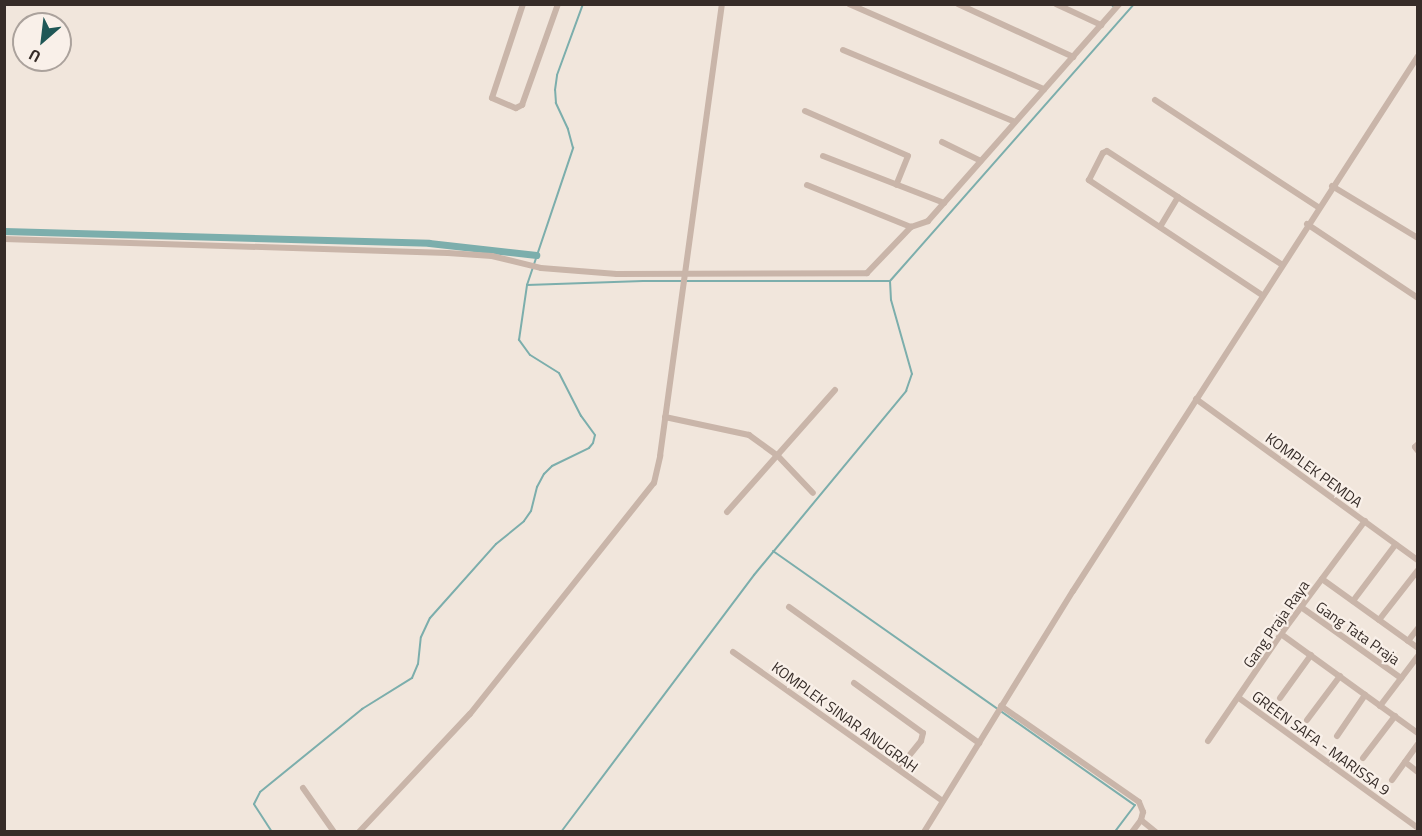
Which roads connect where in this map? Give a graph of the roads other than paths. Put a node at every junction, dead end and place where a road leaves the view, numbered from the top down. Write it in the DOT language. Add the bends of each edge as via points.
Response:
graph roads {
  1 [pos="523,4"];
  2 [pos="558,4"];
  3 [pos="722,4"];
  4 [pos="849,4"];
  5 [pos="958,4"];
  6 [pos="1056,4"];
  7 [pos="1119,4"];
  8 [pos="1101,25"];
  9 [pos="843,50"];
  10 [pos="1073,57"];
  11 [pos="1418,57"];
  12 [pos="1044,89"];
  13 [pos="1155,100"];
  14 [pos="805,111"];
  15 [pos="1015,122"];
  16 [pos="942,142"];
  17 [pos="823,156"];
  18 [pos="981,161"];
  19 [pos="807,184"];
  20 [pos="896,184"];
  21 [pos="1332,186"];
  22 [pos="1178,197"];
  23 [pos="944,203"];
  24 [pos="1318,207"];
  25 [pos="1307,224"];
  26 [pos="911,227"];
  27 [pos="1160,227"];
  28 [pos="1418,238"];
  29 [pos="4,239"];
  30 [pos="1281,264"];
  31 [pos="684,275"];
  32 [pos="1262,295"];
  33 [pos="1418,298"];
  34 [pos="836,390"];
  35 [pos="1196,399"];
  36 [pos="665,417"];
  37 [pos="1418,444"];
  38 [pos="1418,451"];
  39 [pos="777,455"];
  40 [pos="813,494"];
  41 [pos="727,512"];
  42 [pos="1365,521"];
  43 [pos="1396,544"];
  44 [pos="1418,560"];
  45 [pos="1418,570"];
  46 [pos="1322,579"];
  47 [pos="1353,601"];
  48 [pos="789,607"];
  49 [pos="1301,608"];
  50 [pos="1379,620"];
  51 [pos="1418,628"];
  52 [pos="1281,634"];
  53 [pos="1408,641"];
  54 [pos="1418,648"];
  55 [pos="733,652"];
  56 [pos="1311,656"];
  57 [pos="1418,656"];
  58 [pos="1340,676"];
  59 [pos="1401,678"];
  60 [pos="854,683"];
  61 [pos="1365,695"];
  62 [pos="1239,698"];
  63 [pos="1280,698"];
  64 [pos="1380,706"];
  65 [pos="999,708"];
  66 [pos="1395,716"];
  67 [pos="1307,720"];
  68 [pos="1418,733"];
  69 [pos="1337,736"];
  70 [pos="1208,741"];
  71 [pos="979,743"];
  72 [pos="1418,744"];
  73 [pos="1364,759"];
  74 [pos="1405,762"];
  75 [pos="899,768"];
  76 [pos="1418,772"];
  77 [pos="1392,780"];
  78 [pos="303,788"];
  79 [pos="943,801"];
  80 [pos="1142,820"];
  81 [pos="1418,828"];
  82 [pos="334,831"];
  83 [pos="359,831"];
  84 [pos="924,831"];
  85 [pos="1132,831"];
  86 [pos="1156,831"];
  1 -- 2 [label="street" via="492,98 516,108 522,105"];
  3 -- 31 [label="street"];
  4 -- 12 [label="street"];
  5 -- 10 [label="street"];
  6 -- 8 [label="street"];
  7 -- 8 [label="street"];
  8 -- 10 [label="street"];
  9 -- 15 [label="street"];
  10 -- 12 [label="street"];
  11 -- 21 [label="street"];
  12 -- 15 [label="street"];
  13 -- 24 [label="street"];
  14 -- 20 [label="street" via="908,156"];
  15 -- 18 [label="street"];
  16 -- 18 [label="street"];
  17 -- 20 [label="street"];
  18 -- 23 [label="street"];
  19 -- 26 [label="street"];
  20 -- 23 [label="street"];
  21 -- 24 [label="street"];
  21 -- 28 [label="street"];
  22 -- 27 [label="street"];
  22 -- 27 [label="street" via="1107,151 1103,153 1089,180"];
  22 -- 30 [label="street"];
  23 -- 26 [label="street" via="928,221"];
  24 -- 25 [label="street"];
  25 -- 30 [label="street"];
  25 -- 33 [label="street"];
  26 -- 31 [label="street" via="867,273"];
  27 -- 32 [label="street"];
  29 -- 31 [label="street" via="448,253 492,256 541,268"];
  30 -- 32 [label="street"];
  31 -- 36 [label="street"];
  32 -- 35 [label="street"];
  34 -- 39 [label="street"];
  35 -- 42 [label="street, KOMPLEK PEMDA"];
  35 -- 65 [label="street"];
  36 -- 39 [label="street" via="749,435"];
  36 -- 83 [label="street" via="652,486 470,714"];
  37 -- 38 [label="street"];
  39 -- 40 [label="street"];
  39 -- 41 [label="street"];
  42 -- 43 [label="street, KOMPLEK PEMDA"];
  42 -- 46 [label="street, Gang Praja Raya"];
  43 -- 44 [label="street, KOMPLEK PEMDA"];
  43 -- 47 [label="street"];
  45 -- 50 [label="street"];
  46 -- 47 [label="street, Gang Tata Praja"];
  46 -- 49 [label="street, Gang Praja Raya"];
  47 -- 50 [label="street, Gang Tata Praja"];
  48 -- 71 [label="street"];
  49 -- 52 [label="street, Gang Praja Raya"];
  49 -- 59 [label="street, Gang Tata Praja"];
  50 -- 53 [label="street, Gang Tata Praja"];
  51 -- 53 [label="street"];
  52 -- 56 [label="street"];
  52 -- 62 [label="street, Gang Praja Raya"];
  53 -- 54 [label="street, Gang Tata Praja"];
  55 -- 75 [label="street, KOMPLEK SINAR ANUGRAH"];
  56 -- 58 [label="street"];
  56 -- 63 [label="street"];
  57 -- 59 [label="street"];
  58 -- 61 [label="street"];
  58 -- 67 [label="street"];
  59 -- 64 [label="street"];
  60 -- 75 [label="street" via="923,733"];
  61 -- 64 [label="street"];
  61 -- 69 [label="street"];
  62 -- 70 [label="street, Gang Praja Raya"];
  62 -- 81 [label="street, GREEN SAFA - MARISSA 9"];
  64 -- 66 [label="street"];
  65 -- 71 [label="street"];
  65 -- 80 [label="street" via="1139,802"];
  66 -- 68 [label="street"];
  66 -- 73 [label="street"];
  71 -- 79 [label="street"];
  72 -- 74 [label="street"];
  74 -- 76 [label="street"];
  74 -- 77 [label="street"];
  75 -- 79 [label="street, KOMPLEK SINAR ANUGRAH"];
  78 -- 82 [label="street"];
  79 -- 84 [label="street"];
  80 -- 85 [label="street"];
  80 -- 86 [label="street"];
}
